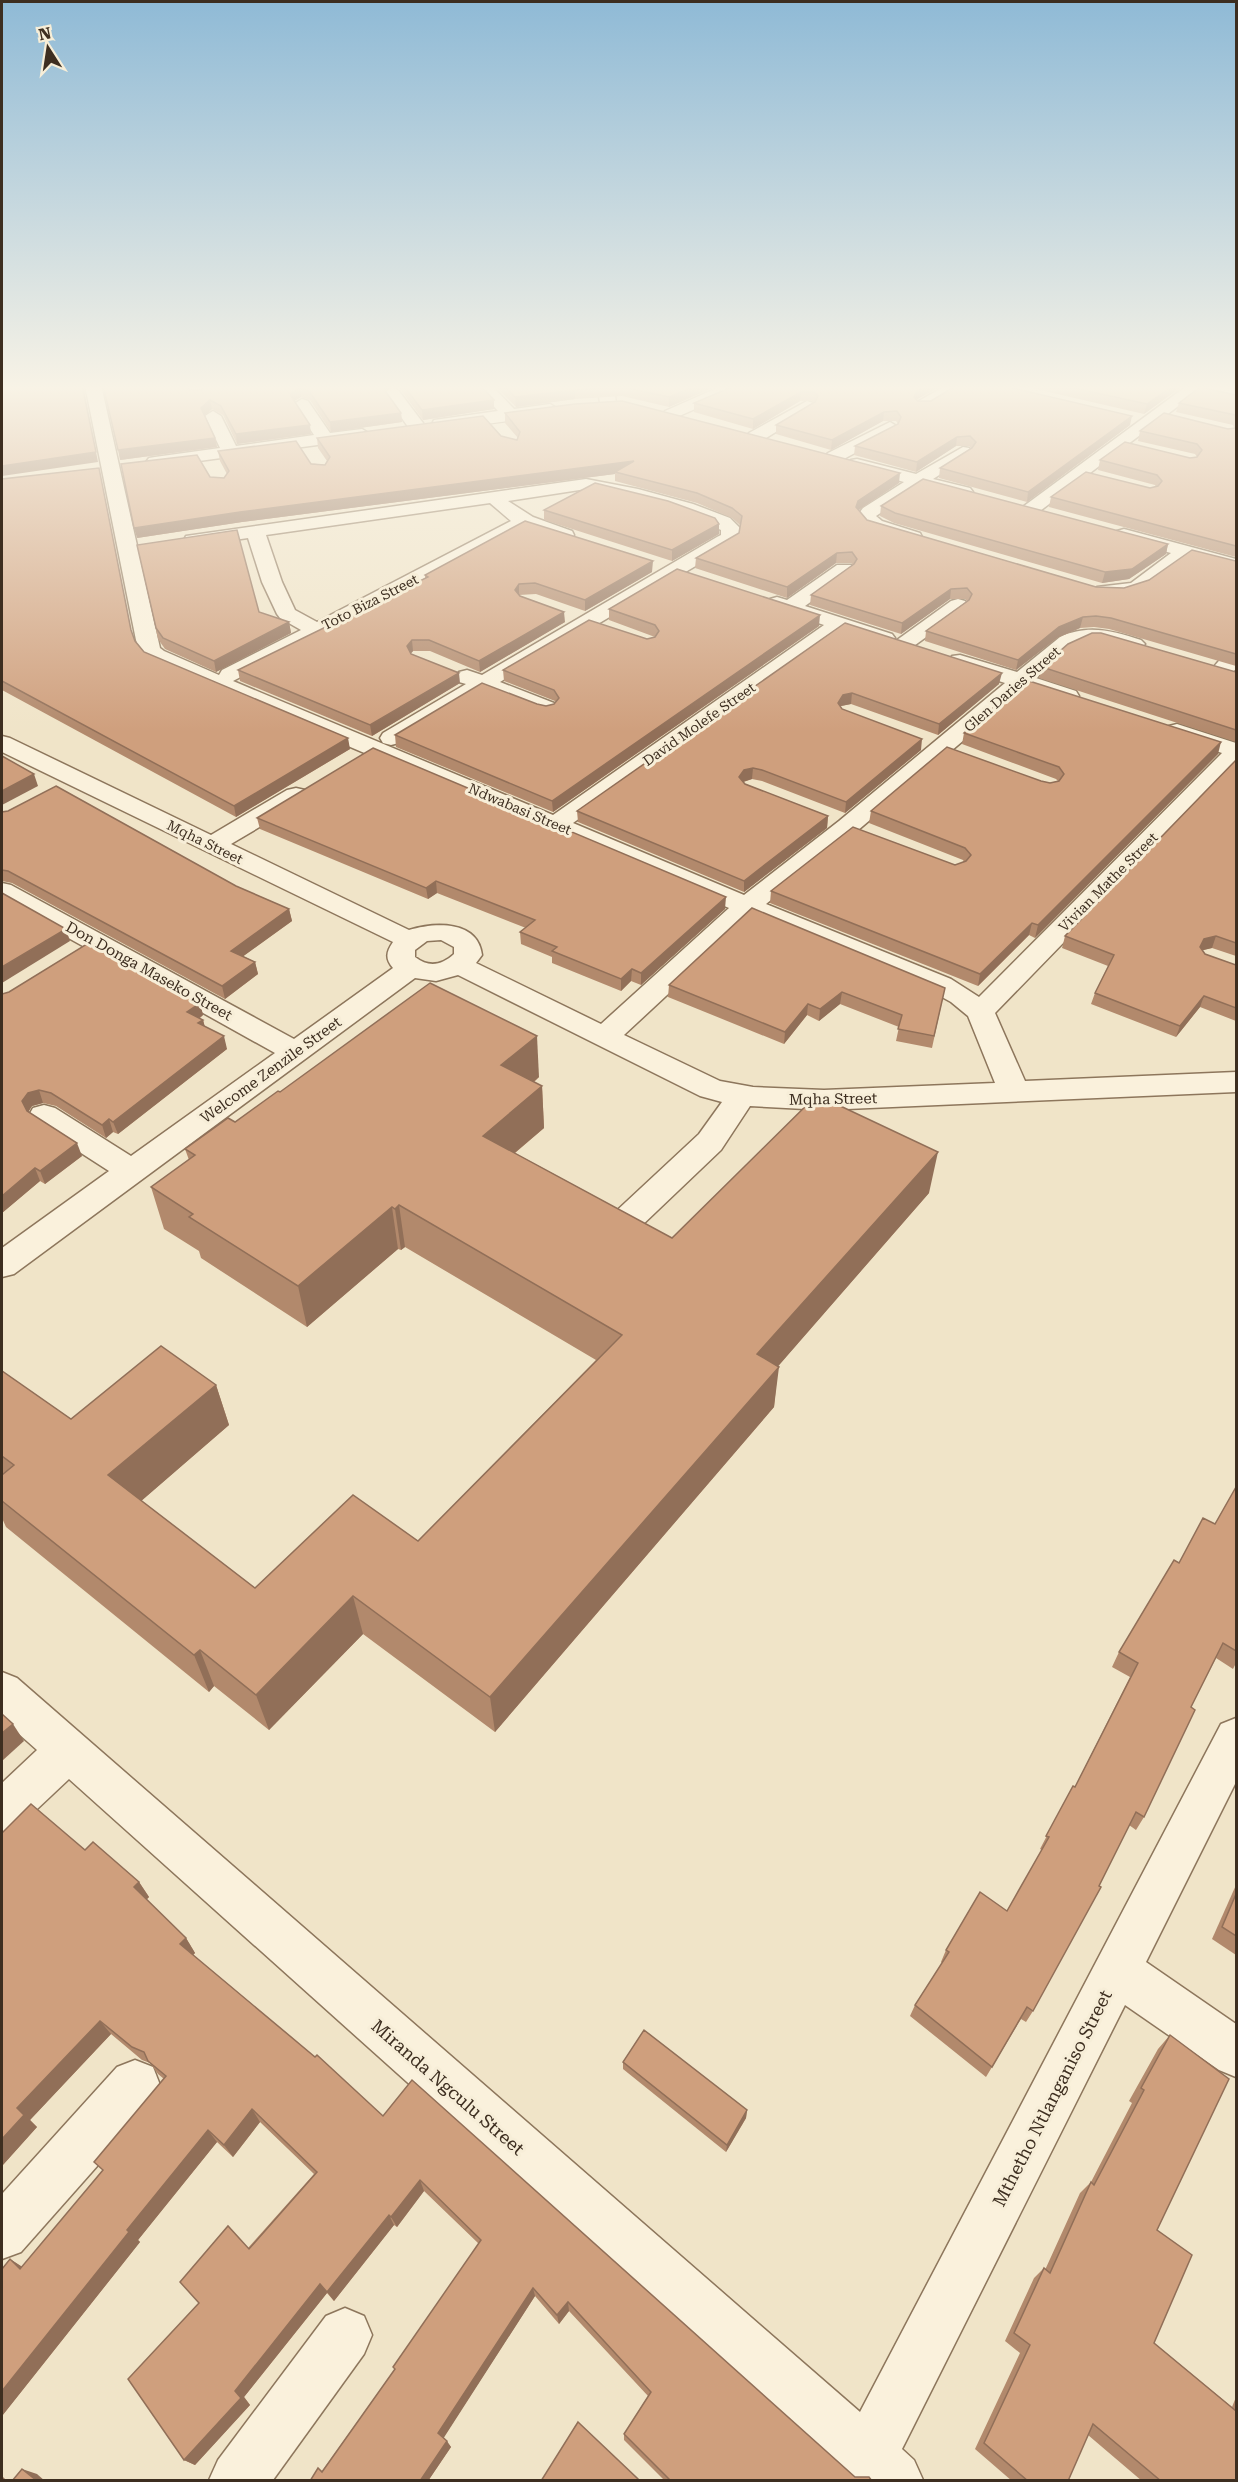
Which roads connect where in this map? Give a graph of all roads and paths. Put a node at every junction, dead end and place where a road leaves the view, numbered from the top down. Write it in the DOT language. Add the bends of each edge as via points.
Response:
graph roads {
  1 [pos="128,501"];
  2 [pos="468,501"];
  3 [pos="497,501"];
  4 [pos="654,501"];
  5 [pos="886,501"];
  6 [pos="1042,501"];
  7 [pos="1008,504"];
  8 [pos="1030,510"];
  9 [pos="1052,516"];
  10 [pos="524,522"];
  11 [pos="1108,531"];
  12 [pos="255,532"];
  13 [pos="581,541"];
  14 [pos="174,542"];
  15 [pos="931,542"];
  16 [pos="1186,551"];
  17 [pos="1236,565"];
  18 [pos="664,566"];
  19 [pos="844,569"];
  20 [pos="705,580"];
  21 [pos="1089,588"];
  22 [pos="758,597"];
  23 [pos="958,605"];
  24 [pos="790,607"];
  25 [pos="577,617"];
  26 [pos="841,623"];
  27 [pos="317,630"];
  28 [pos="617,632"];
  29 [pos="904,644"];
  30 [pos="1149,648"];
  31 [pos="1202,664"];
  32 [pos="1232,668"];
  33 [pos="452,670"];
  34 [pos="1022,681"];
  35 [pos="217,682"];
  36 [pos="482,682"];
  37 [pos="1090,703"];
  38 [pos="546,708"];
  39 [pos="1158,724"];
  40 [pos="2,743"];
  41 [pos="1236,751"];
  42 [pos="364,754"];
  43 [pos="314,784"];
  44 [pos="556,824"];
  45 [pos="212,845"];
  46 [pos="2,891"];
  47 [pos="747,906"];
  48 [pos="410,954"];
  49 [pos="459,965"];
  50 [pos="980,1012"];
  51 [pos="604,1037"];
  52 [pos="296,1052"];
  53 [pos="1236,1082"];
  54 [pos="1014,1091"];
  55 [pos="741,1096"];
  56 [pos="44,1115"];
  57 [pos="131,1171"];
  58 [pos="624,1223"];
  59 [pos="2,1265"];
  60 [pos="2,1692"];
  61 [pos="1236,1738"];
  62 [pos="67,1751"];
  63 [pos="2,1812"];
  64 [pos="1117,1971"];
  65 [pos="1236,2053"];
  66 [pos="135,2085"];
  67 [pos="2,2233"];
  68 [pos="345,2334"];
  69 [pos="881,2469"];
  70 [pos="238,2481"];
  1 -- 35 [label="street, Ndwabasi Street" via="137,600 150,650 178,667"];
  2 -- 12 [label="street"];
  3 -- 10 [label="street"];
  4 -- 18 [label="street" via="707,516 729,525 732,532 730,537"];
  5 -- 15 [label="street" via="866,516 875,525"];
  6 -- 8 [label="street"];
  7 -- 8 [label="street"];
  8 -- 9 [label="street"];
  10 -- 13 [label="street"];
  10 -- 27 [label="street, Toto Biza Street"];
  11 -- 16 [label="street"];
  12 -- 14 [label="street"];
  12 -- 27 [label="street" via="287,614"];
  16 -- 17 [label="street"];
  16 -- 21 [label="street" via="1136,588"];
  18 -- 20 [label="street"];
  18 -- 25 [label="street"];
  19 -- 24 [label="street"];
  22 -- 24 [label="street"];
  23 -- 29 [label="street"];
  24 -- 26 [label="street"];
  25 -- 28 [label="street"];
  25 -- 36 [label="street"];
  26 -- 29 [label="street"];
  26 -- 44 [label="street, David Molefe Street"];
  27 -- 35 [label="street, Toto Biza Street"];
  29 -- 34 [label="street"];
  30 -- 34 [label="street, Glen Daries Street" via="1101,635 1076,637"];
  31 -- 32 [label="street"];
  33 -- 36 [label="street"];
  34 -- 37 [label="street"];
  34 -- 47 [label="street, Glen Daries Street"];
  35 -- 42 [label="street, Ndwabasi Street"];
  36 -- 38 [label="street"];
  36 -- 42 [label="street"];
  39 -- 41 [label="street"];
  40 -- 45 [label="street, Mqha Street" via="64,784"];
  41 -- 50 [label="street, Vivian Mathe Street"];
  42 -- 44 [label="street, Ndwabasi Street"];
  43 -- 45 [label="street"];
  44 -- 47 [label="street, Ndwabasi Street"];
  45 -- 48 [label="street, Mqha Street"];
  46 -- 52 [label="street, Don Donga Maseko Street" via="83,947"];
  47 -- 50 [label="street, Ndwabasi Street" via="941,986 962,996"];
  47 -- 51 [label="street, Glen Daries Street"];
  48 -- 49 [label="street" via="430,973"];
  48 -- 49 [label="street" via="432,932 457,936 468,950"];
  48 -- 52 [label="street, Welcome Zenzile Street"];
  49 -- 51 [label="street, Mqha Street"];
  50 -- 54 [label="street, Ndwabasi Street"];
  51 -- 55 [label="street, Mqha Street" via="711,1089"];
  52 -- 57 [label="street, Welcome Zenzile Street"];
  53 -- 54 [label="street, Mqha Street"];
  54 -- 55 [label="street, Mqha Street" via="825,1100"];
  55 -- 58 [label="street" via="710,1142"];
  56 -- 57 [label="street"];
  57 -- 59 [label="street, Welcome Zenzile Street"];
  60 -- 62 [label="street, Miranda Ngculu Street"];
  61 -- 64 [label="street, Mthetho Ntlanganiso Street"];
  62 -- 63 [label="street"];
  62 -- 69 [label="street, Miranda Ngculu Street"];
  64 -- 65 [label="street"];
  64 -- 69 [label="street, Mthetho Ntlanganiso Street"];
  66 -- 67 [label="street"];
  68 -- 70 [label="street"];
}
